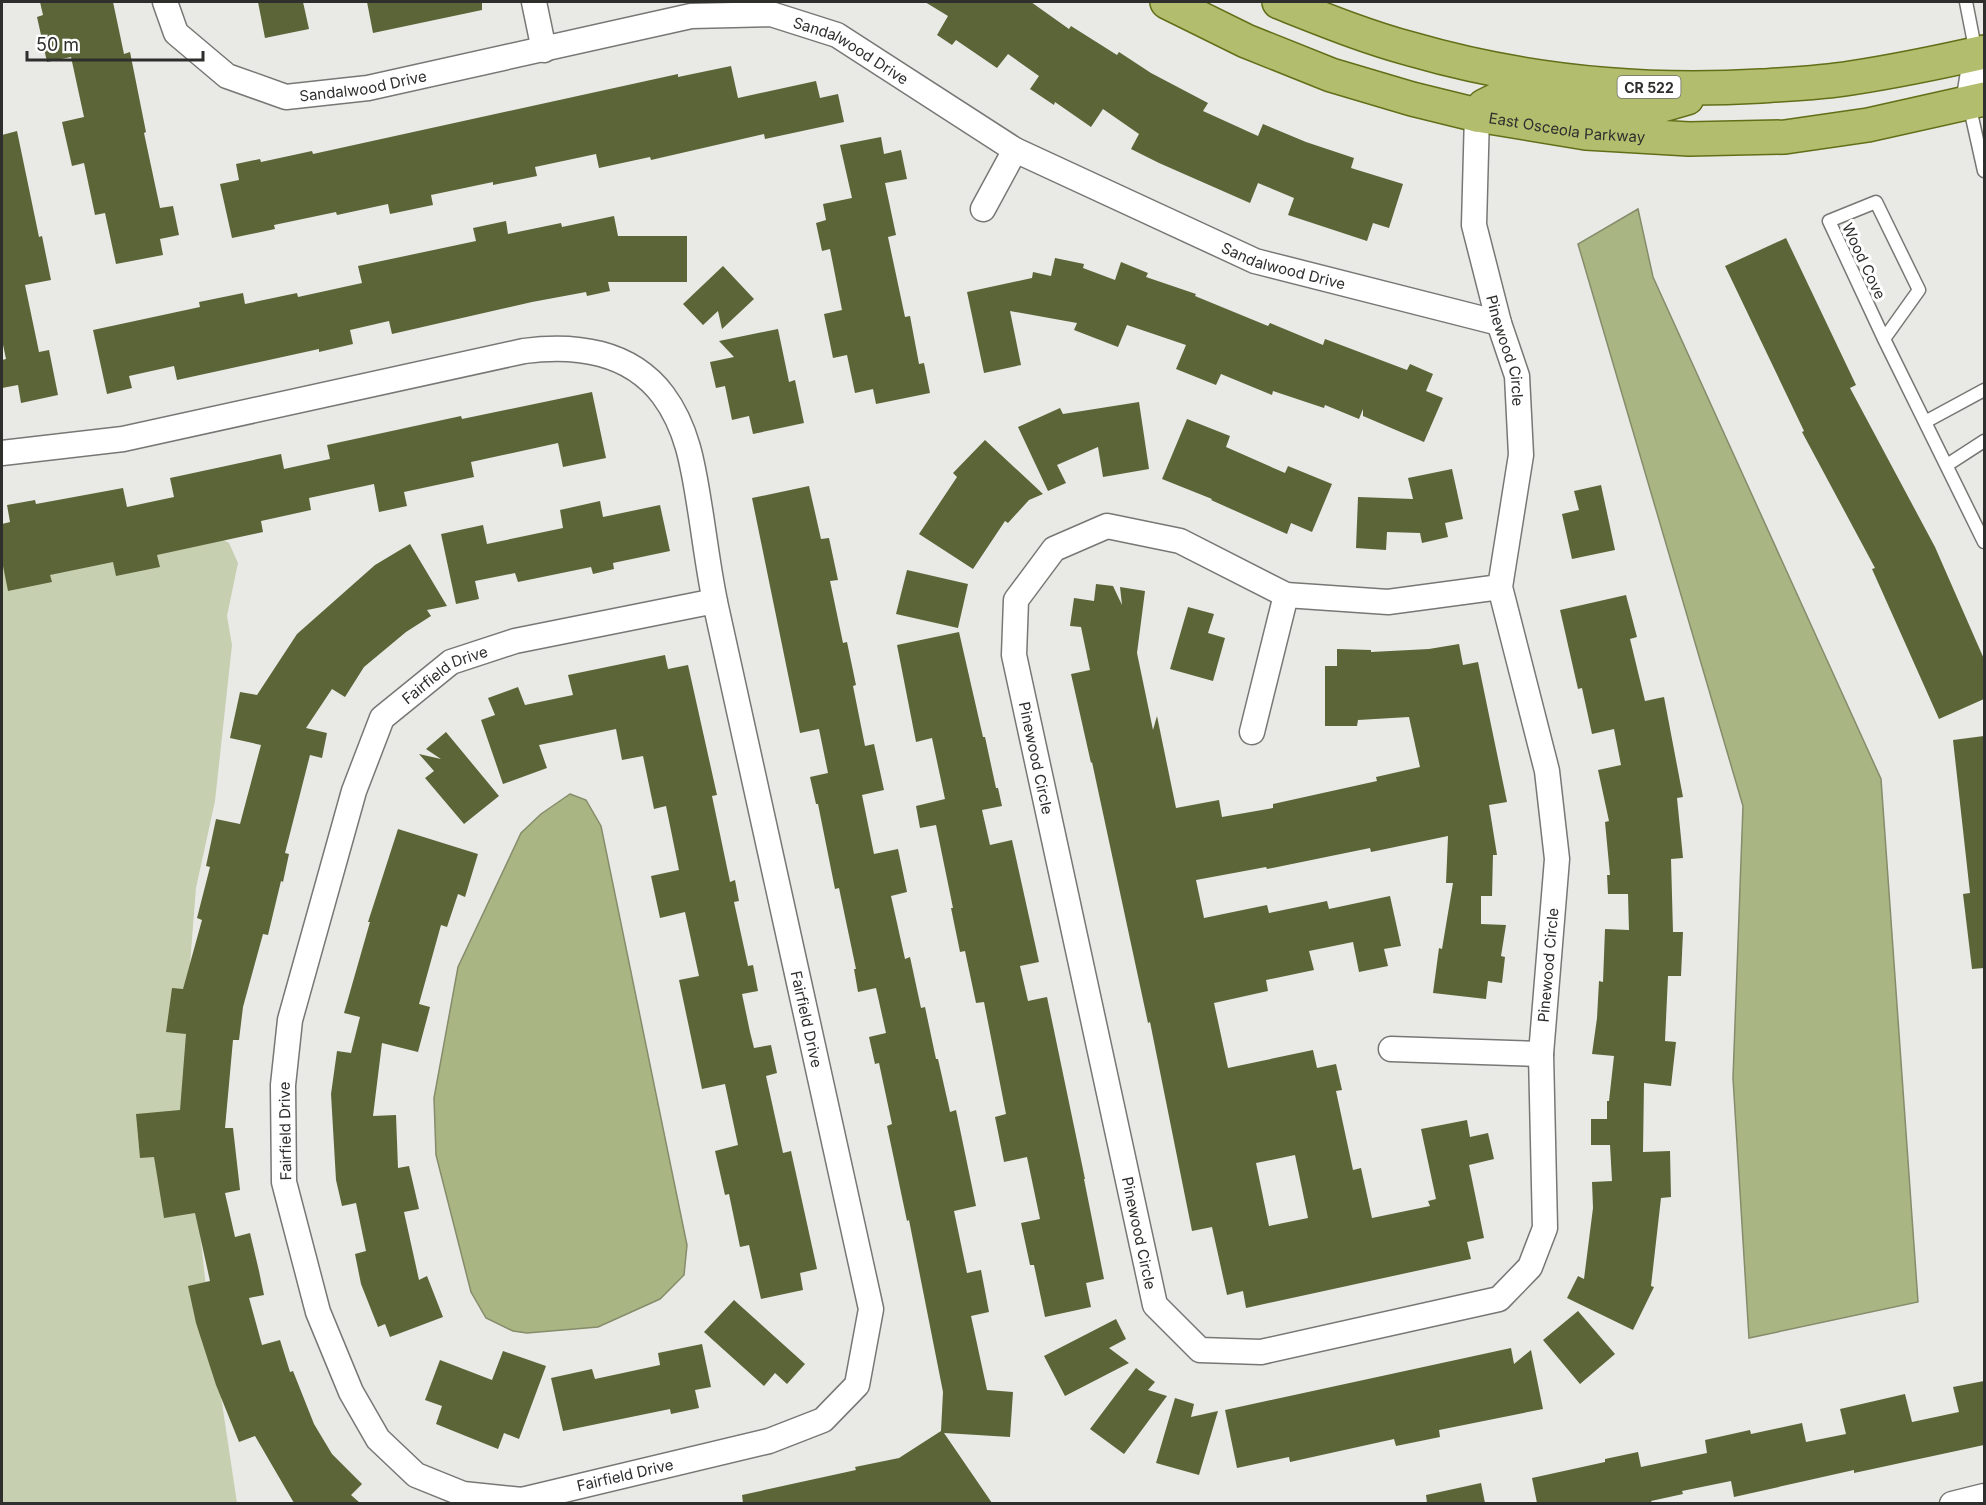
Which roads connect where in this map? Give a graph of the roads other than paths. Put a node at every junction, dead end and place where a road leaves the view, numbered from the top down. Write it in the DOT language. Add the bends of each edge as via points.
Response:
graph roads {
  1 [pos="165,2"];
  2 [pos="534,2"];
  3 [pos="1167,2"];
  4 [pos="1279,2"];
  5 [pos="1966,2"];
  6 [pos="544,50"];
  7 [pos="1980,53"];
  8 [pos="1720,88"];
  9 [pos="1976,101"];
  10 [pos="1477,115"];
  11 [pos="1016,150"];
  12 [pos="1984,171"];
  13 [pos="983,209"];
  14 [pos="1499,323"];
  15 [pos="1884,339"];
  16 [pos="1984,390"];
  17 [pos="1925,422"];
  18 [pos="1984,441"];
  19 [pos="2,453"];
  20 [pos="1947,465"];
  21 [pos="1984,542"];
  22 [pos="1500,587"];
  23 [pos="1286,596"];
  24 [pos="715,601"];
  25 [pos="1252,732"];
  26 [pos="1391,1049"];
  27 [pos="1541,1054"];
  28 [pos="1984,1496"];
  29 [pos="1952,1503"];
  1 -- 6 [label="street, Sandalwood Drive" via="176,33 227,76 286,97 368,88"];
  2 -- 6 [label="street"];
  3 -- 10 [label="main road, East Osceola Parkway" via="1245,41 1330,75"];
  4 -- 8 [label="main road, CR 522" via="1411,50 1473,65 1608,85"];
  5 -- 7 [label="lane"];
  6 -- 11 [label="street, Sandalwood Drive" via="691,16 771,14 837,35"];
  7 -- 8 [label="main road, CR 522" via="1850,79"];
  7 -- 9 [label="street"];
  8 -- 10 [label="main road" via="1642,111 1518,98 1496,100"];
  9 -- 10 [label="main road, East Osceola Parkway" via="1868,125 1785,137 1689,139 1586,133"];
  9 -- 12 [label="lane"];
  10 -- 14 [label="street, Pinewood Circle" via="1474,225"];
  11 -- 13 [label="street"];
  11 -- 14 [label="street, Sandalwood Drive" via="1255,261"];
  14 -- 22 [label="street, Pinewood Circle" via="1516,376 1521,455"];
  15 -- 15 [label="lane, Wood Cove" via="1919,290 1875,202 1829,221"];
  15 -- 17 [label="lane, Wood Cove"];
  16 -- 17 [label="lane"];
  17 -- 20 [label="lane, Wood Cove"];
  18 -- 20 [label="lane"];
  19 -- 24 [label="street, Fairfield Drive" via="123,439 524,351 588,350 613,357 650,379 676,415 692,461"];
  20 -- 21 [label="lane, Wood Cove"];
  22 -- 23 [label="street, Pinewood Circle" via="1388,602"];
  22 -- 27 [label="street, Pinewood Circle" via="1547,771 1557,859"];
  23 -- 25 [label="street"];
  23 -- 27 [label="street, Pinewood Circle" via="1180,541 1107,526 1054,549 1016,600 1014,655 1155,1305 1200,1350 1261,1352 1499,1299 1530,1267 1545,1228"];
  24 -- 24 [label="street, Fairfield Drive" via="871,1309 857,1385 823,1420 769,1441 522,1500 463,1494 416,1475 378,1439 351,1392 318,1312 284,1182 283,1085 290,1020 354,791 382,718 451,662 515,641"];
  26 -- 27 [label="street"];
  28 -- 29 [label="street"];
}
